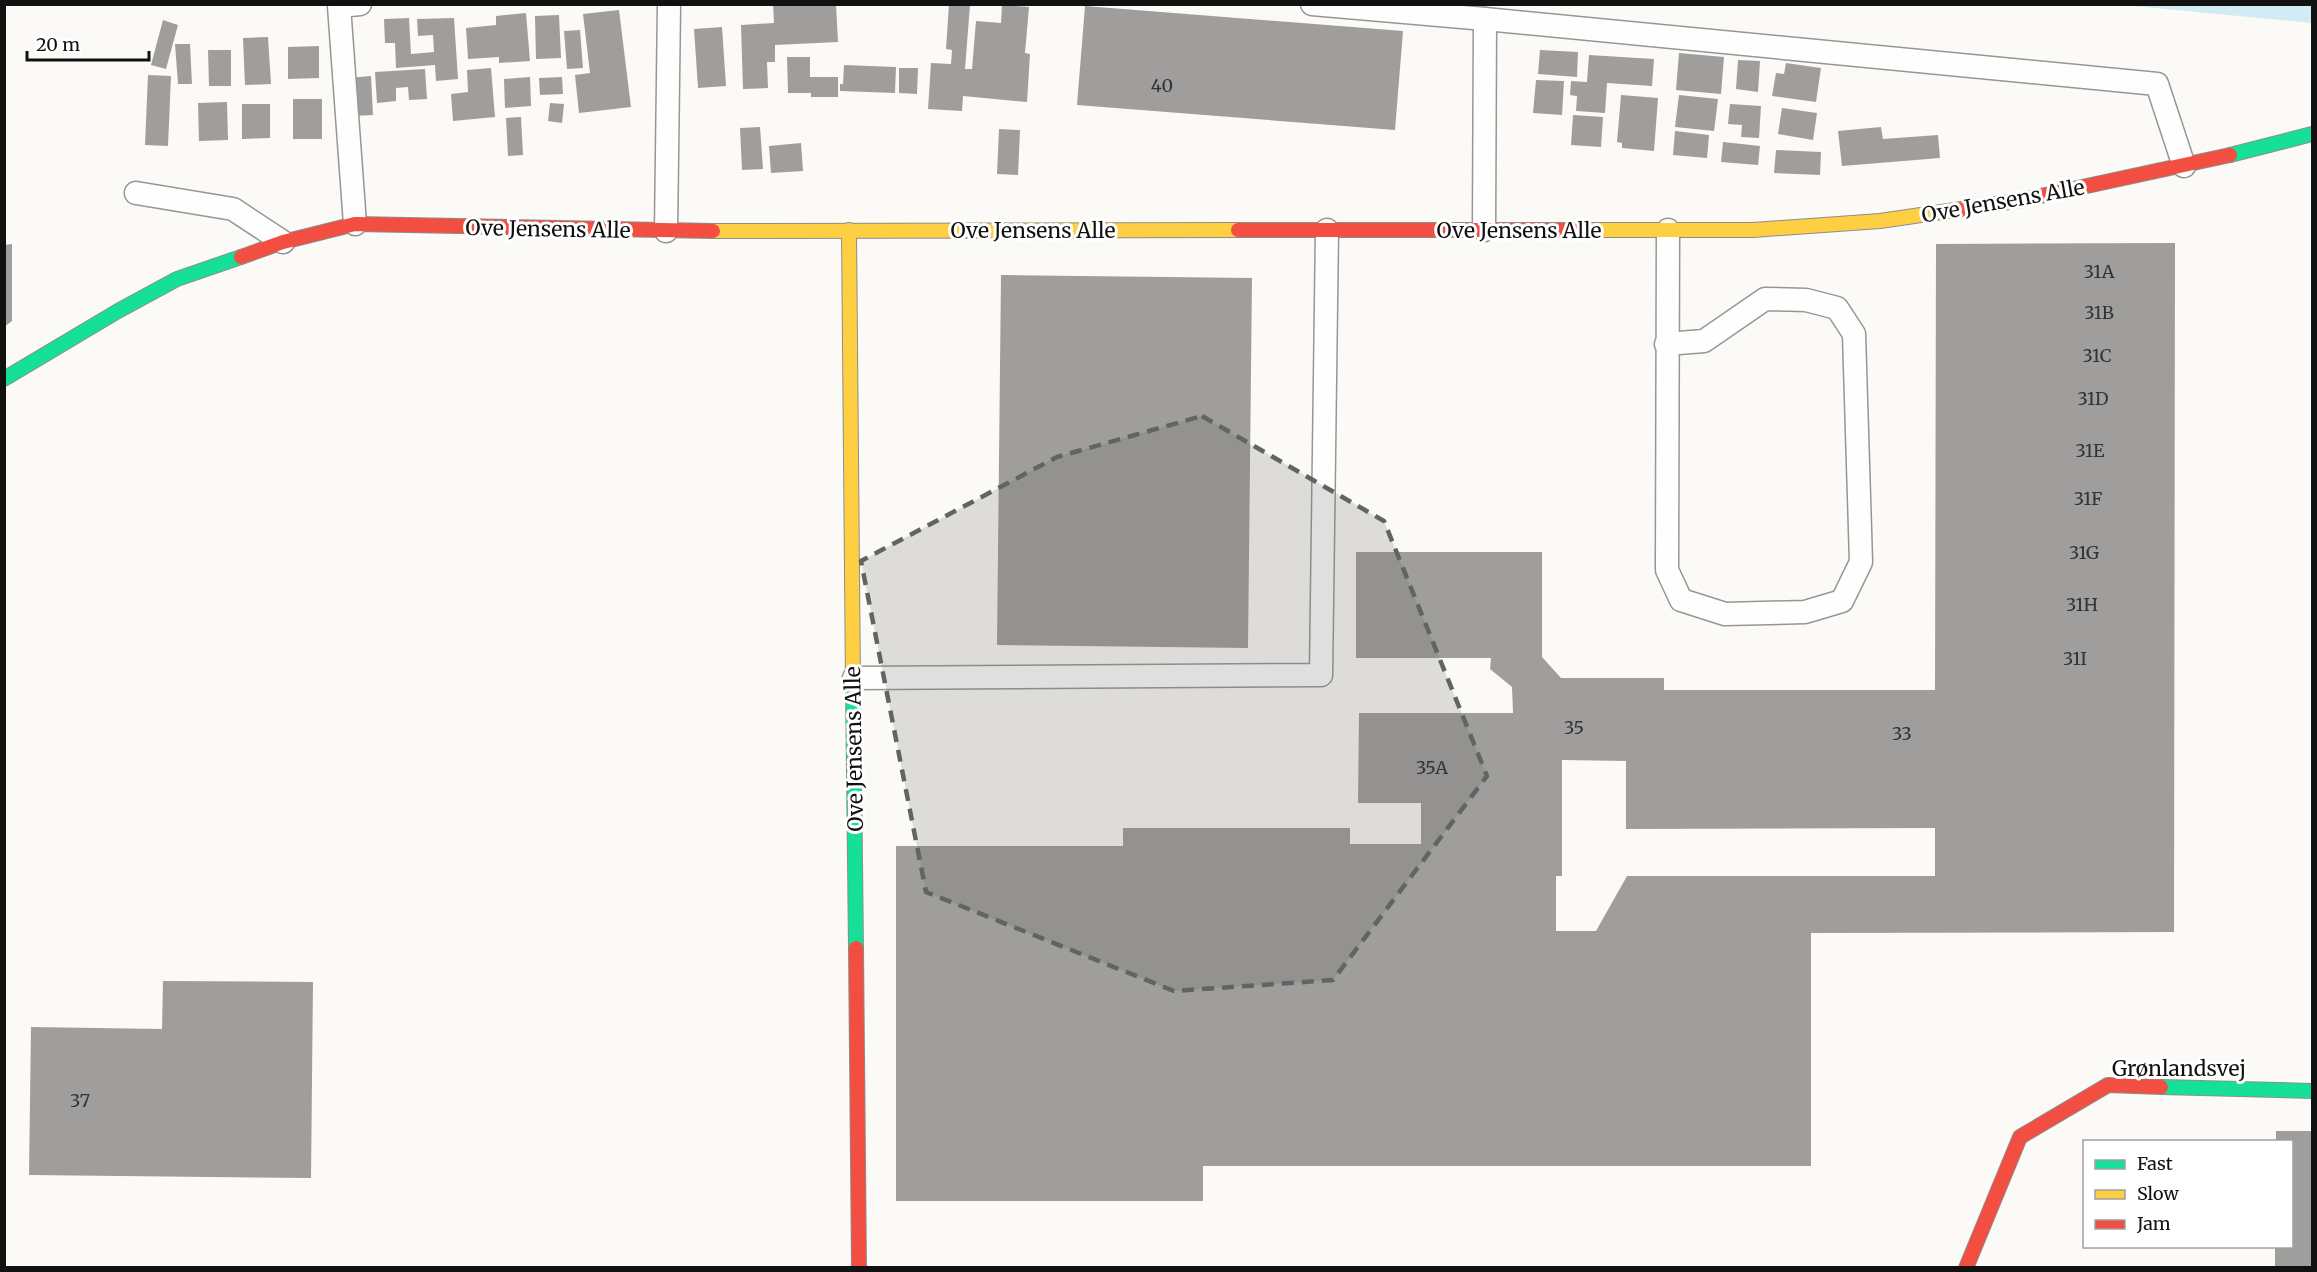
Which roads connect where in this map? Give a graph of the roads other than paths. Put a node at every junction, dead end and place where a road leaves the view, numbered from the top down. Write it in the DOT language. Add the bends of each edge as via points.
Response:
graph roads {
  1 [pos="360,4"];
  2 [pos="669,4"];
  3 [pos="1311,4"];
  4 [pos="1485,19"];
  5 [pos="2313,134"];
  6 [pos="2184,166"];
  7 [pos="136,193"];
  8 [pos="355,224"];
  9 [pos="849,230"];
  10 [pos="1327,230"];
  11 [pos="1668,230"];
  12 [pos="666,231"];
  13 [pos="1484,231"];
  14 [pos="283,242"];
  15 [pos="1666,344"];
  16 [pos="4,379"];
  17 [pos="854,678"];
  18 [pos="2313,1091"];
  19 [pos="859,1268"];
  20 [pos="1966,1268"];
  1 -- 8 [label="lane" via="339,6"];
  2 -- 12 [label="lane"];
  3 -- 4 [label="lane"];
  4 -- 6 [label="lane" via="2157,84"];
  4 -- 13 [label="lane"];
  5 -- 6 [label="street, Ove Jensens Alle"];
  6 -- 11 [label="street, Ove Jensens Alle" via="2022,200 1880,221 1753,230"];
  7 -- 14 [label="lane" via="233,208"];
  8 -- 12 [label="street, Ove Jensens Alle"];
  8 -- 14 [label="street, Ove Jensens Alle"];
  9 -- 10 [label="street, Ove Jensens Alle"];
  9 -- 12 [label="street, Ove Jensens Alle"];
  9 -- 17 [label="street, Ove Jensens Alle"];
  10 -- 13 [label="street, Ove Jensens Alle"];
  10 -- 17 [label="lane" via="1321,675"];
  11 -- 13 [label="street, Ove Jensens Alle"];
  11 -- 15 [label="lane"];
  14 -- 16 [label="street, Ove Jensens Alle" via="177,279"];
  15 -- 15 [label="lane" via="1667,570 1681,600 1725,614 1805,612 1842,601 1861,562 1854,334 1838,308 1806,300 1765,298 1704,341"];
  17 -- 19 [label="street, Ove Jensens Alle"];
  18 -- 20 [label="street, Grønlandsvej" via="2108,1085 2020,1137"];
}
